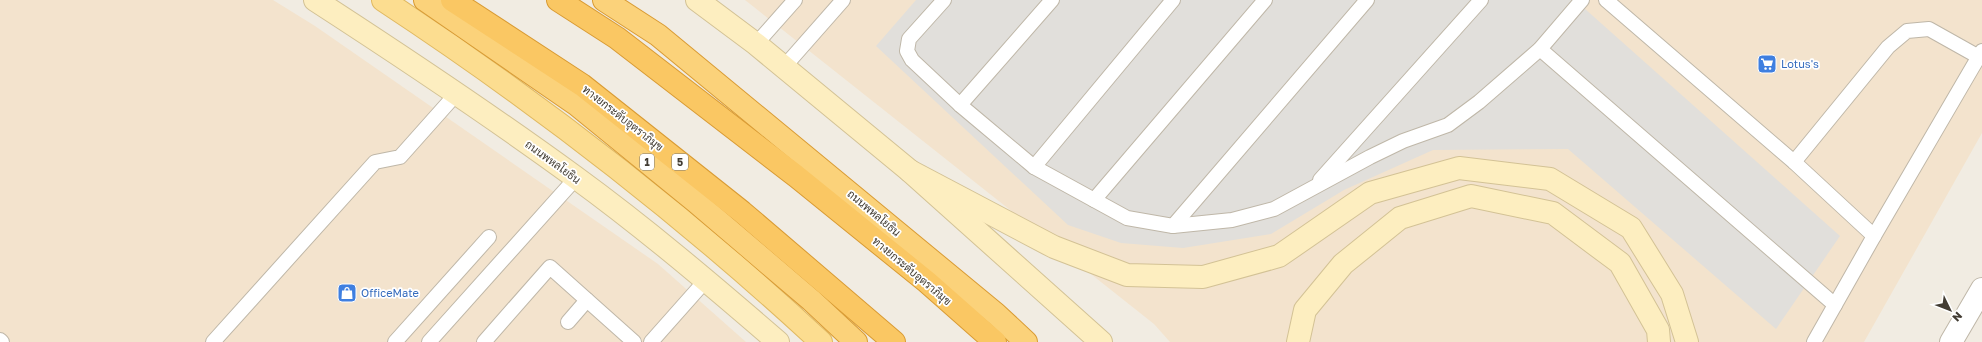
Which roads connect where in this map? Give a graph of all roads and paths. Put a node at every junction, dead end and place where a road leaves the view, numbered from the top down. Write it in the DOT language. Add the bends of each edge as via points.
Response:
graph roads {
  1 [pos="315,0"];
  2 [pos="383,0"];
  3 [pos="425,0"];
  4 [pos="452,0"];
  5 [pos="558,0"];
  6 [pos="604,0"];
  7 [pos="697,0"];
  8 [pos="795,0"];
  9 [pos="843,0"];
  10 [pos="944,0"];
  11 [pos="1052,0"];
  12 [pos="1173,0"];
  13 [pos="1265,0"];
  14 [pos="1368,0"];
  15 [pos="1481,0"];
  16 [pos="1582,0"];
  17 [pos="1606,0"];
  18 [pos="756,44"];
  19 [pos="1540,48"];
  20 [pos="1980,54"];
  21 [pos="784,67"];
  22 [pos="458,93"];
  23 [pos="960,104"];
  24 [pos="1794,162"];
  25 [pos="1034,167"];
  26 [pos="910,171"];
  27 [pos="576,178"];
  28 [pos="1312,189"];
  29 [pos="1094,200"];
  30 [pos="1173,226"];
  31 [pos="1874,236"];
  32 [pos="489,237"];
  33 [pos="706,280"];
  34 [pos="1982,289"];
  35 [pos="587,300"];
  36 [pos="1835,305"];
  37 [pos="568,322"];
  38 [pos="213,342"];
  39 [pos="395,342"];
  40 [pos="429,342"];
  41 [pos="484,342"];
  42 [pos="634,342"];
  43 [pos="651,342"];
  44 [pos="778,342"];
  45 [pos="821,342"];
  46 [pos="856,342"];
  47 [pos="894,342"];
  48 [pos="995,342"];
  49 [pos="1026,342"];
  50 [pos="1101,342"];
  51 [pos="1298,342"];
  52 [pos="1659,342"];
  53 [pos="1687,342"];
  54 [pos="1814,342"];
  55 [pos="1951,342"];
  1 -- 22 [label="main road, ถนนพหลโยธิน"];
  2 -- 45 [label="main road" via="446,41 579,138 780,304"];
  3 -- 46 [label="highway, 1" via="577,105 696,202"];
  4 -- 47 [label="highway, ทางยกระดับอุตราภิมุข / 5" via="582,85 742,212"];
  5 -- 48 [label="highway, ทางยกระดับอุตราภิมุข" via="617,38 796,176 927,282"];
  6 -- 49 [label="highway, ถนนพหลโยธิน" via="658,35 996,314"];
  7 -- 18 [label="main road"];
  8 -- 18 [label="lane"];
  9 -- 21 [label="lane"];
  10 -- 23 [label="lane" via="909,39 907,51 912,60"];
  11 -- 23 [label="lane"];
  12 -- 25 [label="lane"];
  13 -- 29 [label="lane"];
  14 -- 30 [label="lane"];
  15 -- 28 [label="lane"];
  16 -- 19 [label="lane"];
  17 -- 24 [label="lane"];
  18 -- 21 [label="main road"];
  19 -- 28 [label="lane" via="1479,102 1448,125 1402,141"];
  19 -- 36 [label="lane"];
  20 -- 24 [label="lane" via="1929,29 1908,31 1888,47"];
  20 -- 31 [label="lane"];
  21 -- 26 [label="main road"];
  22 -- 27 [label="main road, ถนนพหลโยธิน"];
  22 -- 38 [label="lane" via="400,157 375,162"];
  23 -- 25 [label="lane"];
  24 -- 31 [label="lane"];
  25 -- 29 [label="lane"];
  26 -- 50 [label="main road"];
  26 -- 53 [label="main road" via="1054,247 1127,275 1203,277 1279,256 1370,193 1459,168 1550,179 1632,228 1672,294"];
  27 -- 33 [label="main road, ถนนพหลโยธิน"];
  27 -- 40 [label="lane"];
  28 -- 30 [label="lane" via="1274,209 1232,220"];
  29 -- 30 [label="lane" via="1127,218"];
  31 -- 36 [label="lane"];
  32 -- 39 [label="lane"];
  33 -- 43 [label="lane"];
  33 -- 44 [label="main road, ถนนพหลโยธิน"];
  34 -- 55 [label="street"];
  35 -- 37 [label="lane"];
  35 -- 41 [label="lane" via="550,267"];
  35 -- 42 [label="lane"];
  36 -- 54 [label="lane"];
  51 -- 52 [label="main road" via="1305,310 1343,264 1400,218 1471,196 1553,213 1620,263 1658,330"];
}
